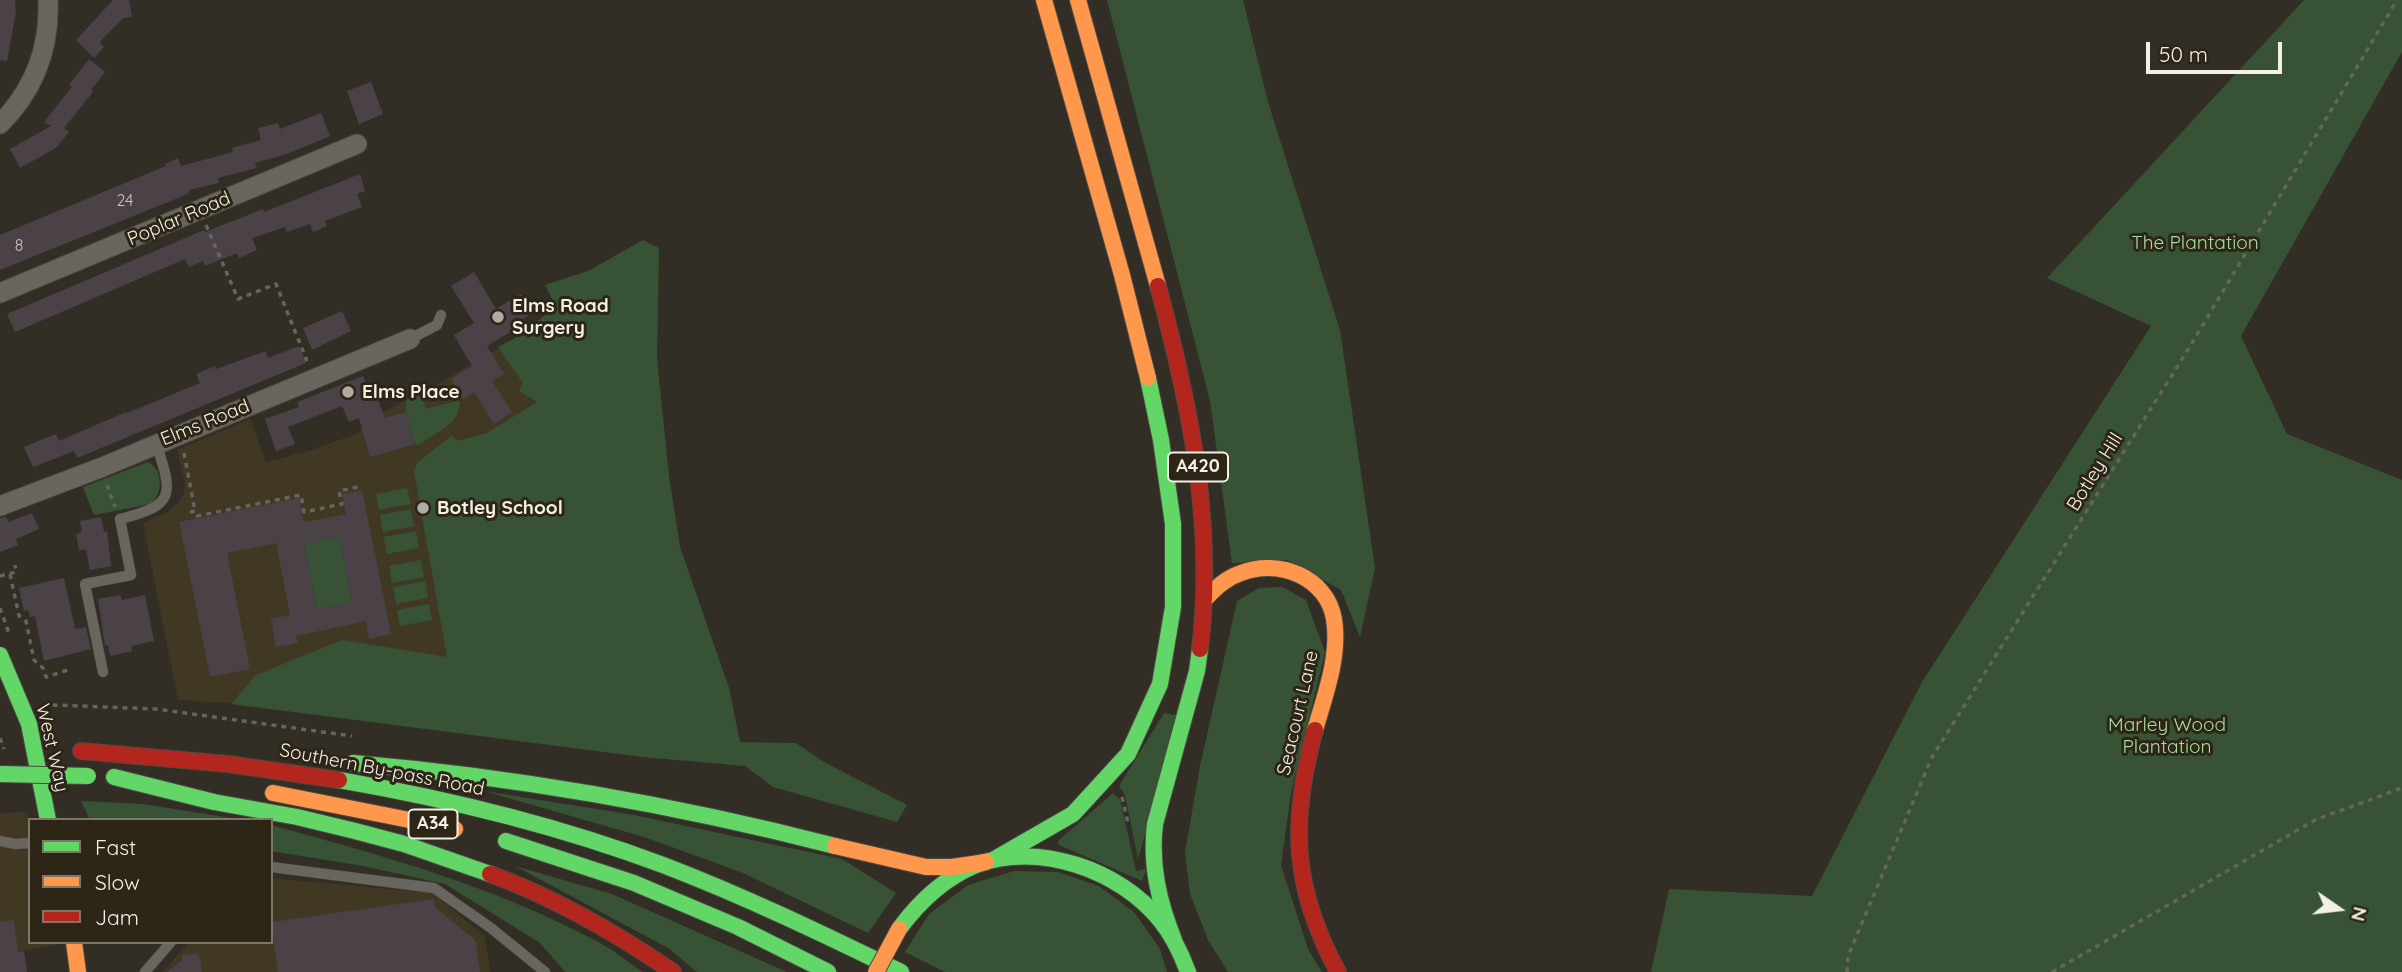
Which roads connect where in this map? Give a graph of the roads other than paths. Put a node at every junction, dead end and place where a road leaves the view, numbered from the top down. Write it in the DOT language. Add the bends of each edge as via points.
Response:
graph roads {
  1 [pos="48,0"];
  2 [pos="1044,0"];
  3 [pos="1078,0"];
  4 [pos="0,124"];
  5 [pos="357,144"];
  6 [pos="0,293"];
  7 [pos="441,315"];
  8 [pos="410,339"];
  9 [pos="156,443"];
  10 [pos="0,506"];
  11 [pos="1206,598"];
  12 [pos="1,659"];
  13 [pos="103,672"];
  14 [pos="13,731"];
  15 [pos="13,750"];
  16 [pos="192,760"];
  17 [pos="317,761"];
  18 [pos="342,762"];
  19 [pos="0,774"];
  20 [pos="114,777"];
  21 [pos="219,787"];
  22 [pos="255,791"];
  23 [pos="47,816"];
  24 [pos="470,832"];
  25 [pos="494,838"];
  26 [pos="0,841"];
  27 [pos="28,843"];
  28 [pos="989,861"];
  29 [pos="273,867"];
  30 [pos="74,944"];
  31 [pos="169,944"];
  32 [pos="1177,945"];
  33 [pos="78,972"];
  34 [pos="145,972"];
  35 [pos="545,972"];
  36 [pos="673,972"];
  37 [pos="828,972"];
  38 [pos="876,972"];
  39 [pos="901,972"];
  40 [pos="1189,972"];
  41 [pos="1338,972"];
  1 -- 4 [label="street" via="45,46 36,74"];
  2 -- 28 [label="main road, A420" via="1153,402 1168,485 1174,585 1165,664 1153,706 1132,749 1080,809 1044,835"];
  3 -- 11 [label="main road, A420" via="1166,311 1189,414 1205,528"];
  5 -- 6 [label="street, Poplar Road"];
  7 -- 8 [label="lane" via="437,325"];
  8 -- 9 [label="street, Elms Road"];
  9 -- 10 [label="street, Elms Road"];
  9 -- 13 [label="lane" via="166,475 162,503 120,519 131,575 85,584"];
  11 -- 32 [label="main road, A420" via="1197,671 1153,845 1156,887"];
  11 -- 41 [label="main road, Seacourt Lane" via="1230,577 1275,567 1314,584 1331,606 1335,647 1303,781 1297,841 1305,897"];
  12 -- 23 [label="main road, West Way" via="29,724"];
  14 -- 23 [label="main road, West Way"];
  15 -- 16 [label="main road, Southern By-pass Road / A34"];
  16 -- 17 [label="main road"];
  16 -- 39 [label="main road, Southern By-pass Road / A34" via="354,782 490,812 599,844 742,898"];
  18 -- 28 [label="main road" via="510,780 629,799 926,867"];
  19 -- 20 [label="main road, bridge"];
  20 -- 21 [label="main road"];
  20 -- 36 [label="main road" via="328,824 452,860 556,902"];
  22 -- 24 [label="main road, A34"];
  25 -- 37 [label="main road" via="634,883"];
  26 -- 27 [label="lane"];
  28 -- 32 [label="main road" via="1045,858 1094,872 1134,896"];
  28 -- 38 [label="main road, bridge" via="961,874 912,912"];
  29 -- 35 [label="lane" via="434,888"];
  30 -- 33 [label="main road"];
  31 -- 34 [label="lane"];
  32 -- 40 [label="main road"];
}
